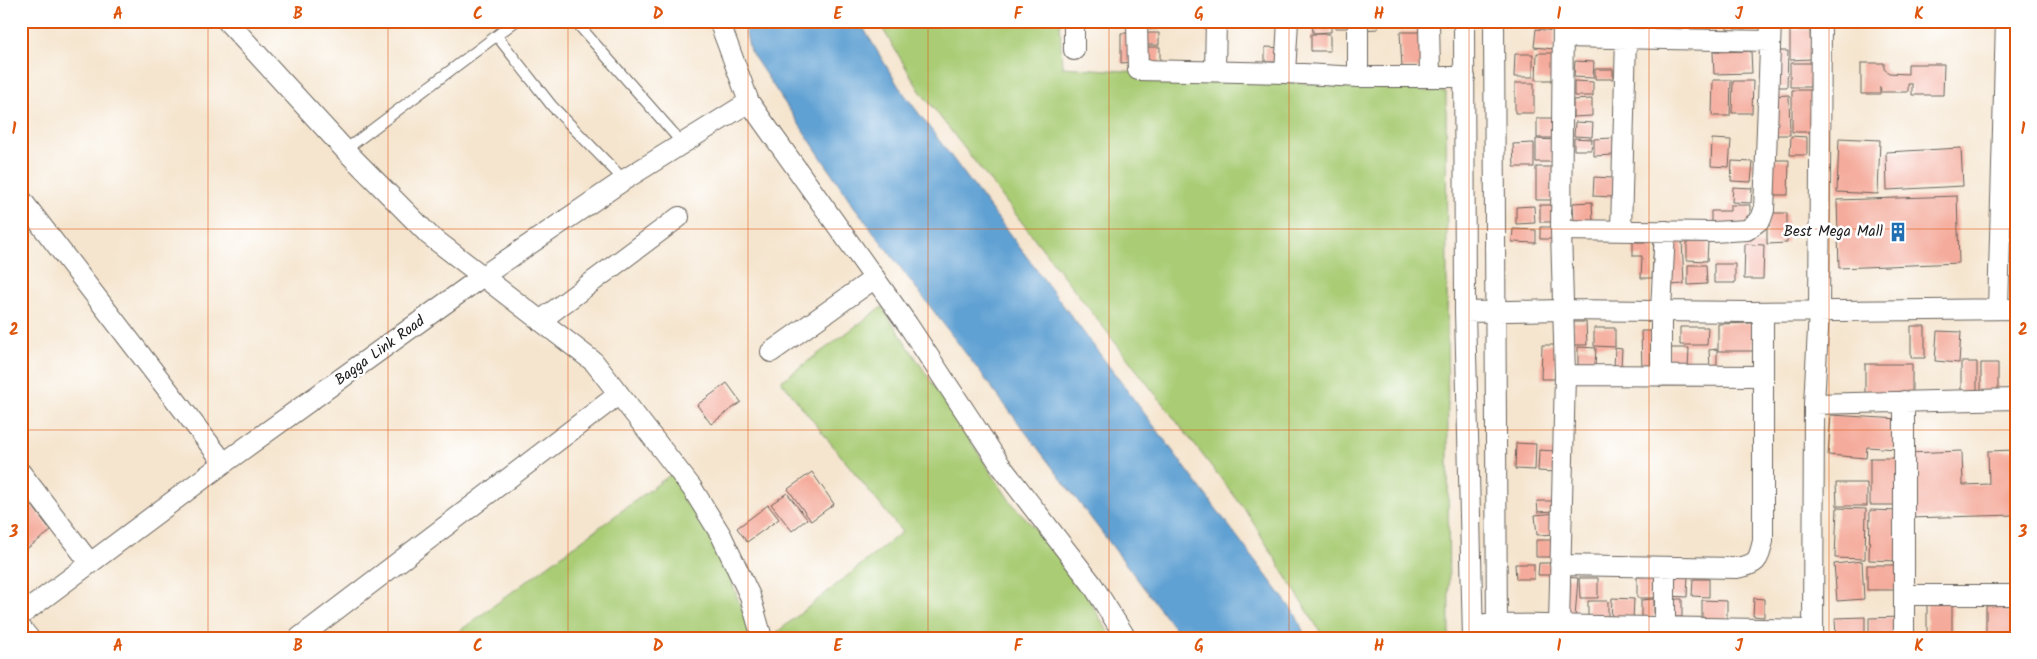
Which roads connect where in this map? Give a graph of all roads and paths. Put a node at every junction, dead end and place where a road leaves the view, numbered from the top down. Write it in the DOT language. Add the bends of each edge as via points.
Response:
graph roads {
  1 [pos="516,21"];
  2 [pos="574,21"];
  3 [pos="719,21"];
  4 [pos="1074,21"];
  5 [pos="1137,21"];
  6 [pos="1216,21"];
  7 [pos="1288,21"];
  8 [pos="1358,21"];
  9 [pos="1429,21"];
  10 [pos="1464,21"];
  11 [pos="1494,21"];
  12 [pos="1821,21"];
  13 [pos="2006,21"];
  14 [pos="234,24"];
  15 [pos="1563,29"];
  16 [pos="1771,31"];
  17 [pos="497,36"];
  18 [pos="1626,37"];
  19 [pos="1074,50"];
  20 [pos="1215,70"];
  21 [pos="1285,72"];
  22 [pos="1430,76"];
  23 [pos="1358,77"];
  24 [pos="1465,77"];
  25 [pos="749,102"];
  26 [pos="683,144"];
  27 [pos="345,150"];
  28 [pos="624,180"];
  29 [pos="21,199"];
  30 [pos="680,217"];
  31 [pos="1561,230"];
  32 [pos="1621,230"];
  33 [pos="1665,231"];
  34 [pos="483,276"];
  35 [pos="875,278"];
  36 [pos="2007,309"];
  37 [pos="1562,310"];
  38 [pos="1661,310"];
  39 [pos="1495,311"];
  40 [pos="1819,311"];
  41 [pos="1464,312"];
  42 [pos="1763,312"];
  43 [pos="540,321"];
  44 [pos="771,352"];
  45 [pos="1565,375"];
  46 [pos="1661,376"];
  47 [pos="1763,376"];
  48 [pos="619,394"];
  49 [pos="2016,399"];
  50 [pos="1904,401"];
  51 [pos="1814,404"];
  52 [pos="224,463"];
  53 [pos="21,473"];
  54 [pos="90,563"];
  55 [pos="1560,565"];
  56 [pos="1665,567"];
  57 [pos="1904,595"];
  58 [pos="2016,595"];
  59 [pos="21,615"];
  60 [pos="1559,625"];
  61 [pos="1665,627"];
  62 [pos="21,628"];
  63 [pos="1473,631"];
  64 [pos="1497,631"];
  65 [pos="1813,634"];
  66 [pos="29,638"];
  67 [pos="299,638"];
  68 [pos="762,638"];
  69 [pos="1126,638"];
  70 [pos="1904,638"];
  1 -- 17 [label="lane"];
  2 -- 26 [label="lane"];
  3 -- 25 [label="street"];
  4 -- 19 [label="street"];
  5 -- 20 [label="street" via="1138,70"];
  6 -- 20 [label="street"];
  7 -- 21 [label="street"];
  8 -- 23 [label="street"];
  9 -- 22 [label="street"];
  10 -- 24 [label="street"];
  11 -- 39 [label="street"];
  12 -- 40 [label="street"];
  13 -- 36 [label="street"];
  14 -- 27 [label="street"];
  15 -- 18 [label="street"];
  15 -- 31 [label="street"];
  16 -- 18 [label="street"];
  16 -- 33 [label="street" via="1762,219 1747,230"];
  17 -- 27 [label="lane"];
  17 -- 28 [label="lane" via="552,106"];
  18 -- 32 [label="street"];
  20 -- 21 [label="street"];
  21 -- 23 [label="street"];
  22 -- 23 [label="street"];
  22 -- 24 [label="street"];
  24 -- 41 [label="street"];
  25 -- 26 [label="street, Bagga Link Road"];
  25 -- 35 [label="street"];
  26 -- 28 [label="street, Bagga Link Road"];
  27 -- 34 [label="street" via="428,234"];
  28 -- 34 [label="street, Bagga Link Road"];
  29 -- 52 [label="street"];
  30 -- 43 [label="street"];
  31 -- 32 [label="street"];
  31 -- 37 [label="street"];
  32 -- 33 [label="street"];
  33 -- 38 [label="street"];
  34 -- 43 [label="street"];
  34 -- 52 [label="street, Bagga Link Road"];
  35 -- 44 [label="street"];
  35 -- 69 [label="street" via="1001,466 1092,584"];
  36 -- 40 [label="street"];
  37 -- 38 [label="street"];
  37 -- 39 [label="street"];
  37 -- 45 [label="street"];
  38 -- 42 [label="street"];
  38 -- 46 [label="street"];
  39 -- 41 [label="street"];
  39 -- 64 [label="street"];
  40 -- 42 [label="street"];
  40 -- 51 [label="street"];
  41 -- 63 [label="street"];
  42 -- 47 [label="street"];
  43 -- 48 [label="street" via="594,362"];
  45 -- 46 [label="street"];
  45 -- 55 [label="street"];
  46 -- 47 [label="street"];
  47 -- 56 [label="street" via="1763,541 1758,560 1751,566 1737,568"];
  48 -- 67 [label="street"];
  48 -- 68 [label="street" via="692,488 721,535 750,596"];
  49 -- 50 [label="street"];
  50 -- 51 [label="street"];
  50 -- 57 [label="street"];
  51 -- 65 [label="street"];
  52 -- 54 [label="street, Bagga Link Road"];
  53 -- 54 [label="street"];
  54 -- 59 [label="street, Bagga Link Road"];
  55 -- 56 [label="street"];
  55 -- 60 [label="street"];
  56 -- 61 [label="street"];
  57 -- 58 [label="street"];
  57 -- 70 [label="street"];
  60 -- 61 [label="street"];
  60 -- 64 [label="street"];
  61 -- 65 [label="street"];
  62 -- 66 [label="street"];
  63 -- 64 [label="street"];
}
